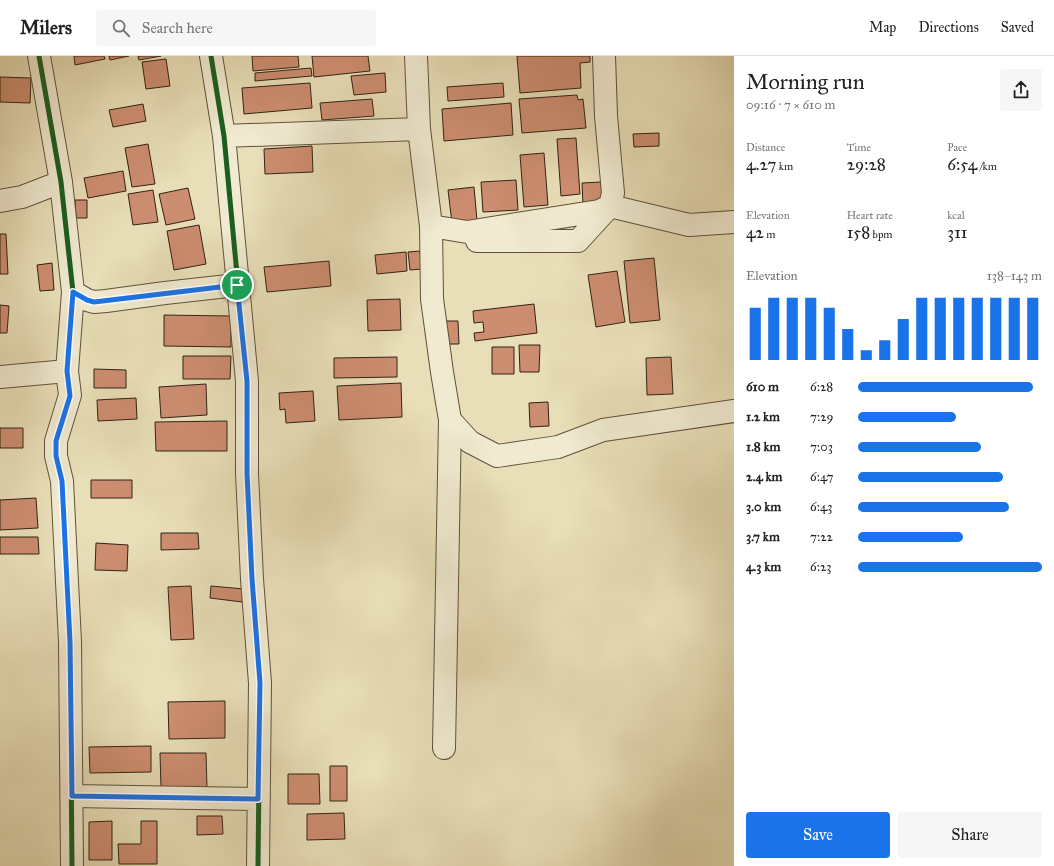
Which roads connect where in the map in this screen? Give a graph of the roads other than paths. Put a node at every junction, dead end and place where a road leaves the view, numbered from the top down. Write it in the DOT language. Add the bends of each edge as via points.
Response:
graph roads {
  1 [pos="39,56"];
  2 [pos="211,56"];
  3 [pos="416,56"];
  4 [pos="604,56"];
  5 [pos="419,128"];
  6 [pos="224,136"];
  7 [pos="61,182"];
  8 [pos="0,201"];
  9 [pos="610,206"];
  10 [pos="734,222"];
  11 [pos="432,234"];
  12 [pos="237,285"];
  13 [pos="73,292"];
  14 [pos="67,371"];
  15 [pos="0,377"];
  16 [pos="734,411"];
  17 [pos="450,420"];
  18 [pos="444,748"];
  19 [pos="72,796"];
  20 [pos="258,799"];
  21 [pos="72,866"];
  22 [pos="258,866"];
  1 -- 7 [label="street"];
  2 -- 6 [label="street"];
  3 -- 5 [label="street"];
  4 -- 9 [label="street" via="613,192"];
  5 -- 6 [label="street"];
  5 -- 11 [label="street"];
  6 -- 12 [label="street"];
  7 -- 8 [label="street" via="22,197"];
  7 -- 13 [label="street"];
  9 -- 10 [label="street" via="689,225"];
  9 -- 11 [label="street" via="599,211 467,232"];
  11 -- 17 [label="street" via="432,299"];
  12 -- 13 [label="street" via="94,302"];
  12 -- 20 [label="street" via="247,381 247,473 260,683"];
  13 -- 14 [label="street"];
  14 -- 15 [label="street"];
  14 -- 19 [label="street" via="70,396 56,441 56,456 62,481 69,627"];
  16 -- 17 [label="street" via="603,430 558,447 497,456 470,442"];
  17 -- 18 [label="street"];
  19 -- 20 [label="street"];
  19 -- 21 [label="street"];
  20 -- 22 [label="street"];
}
